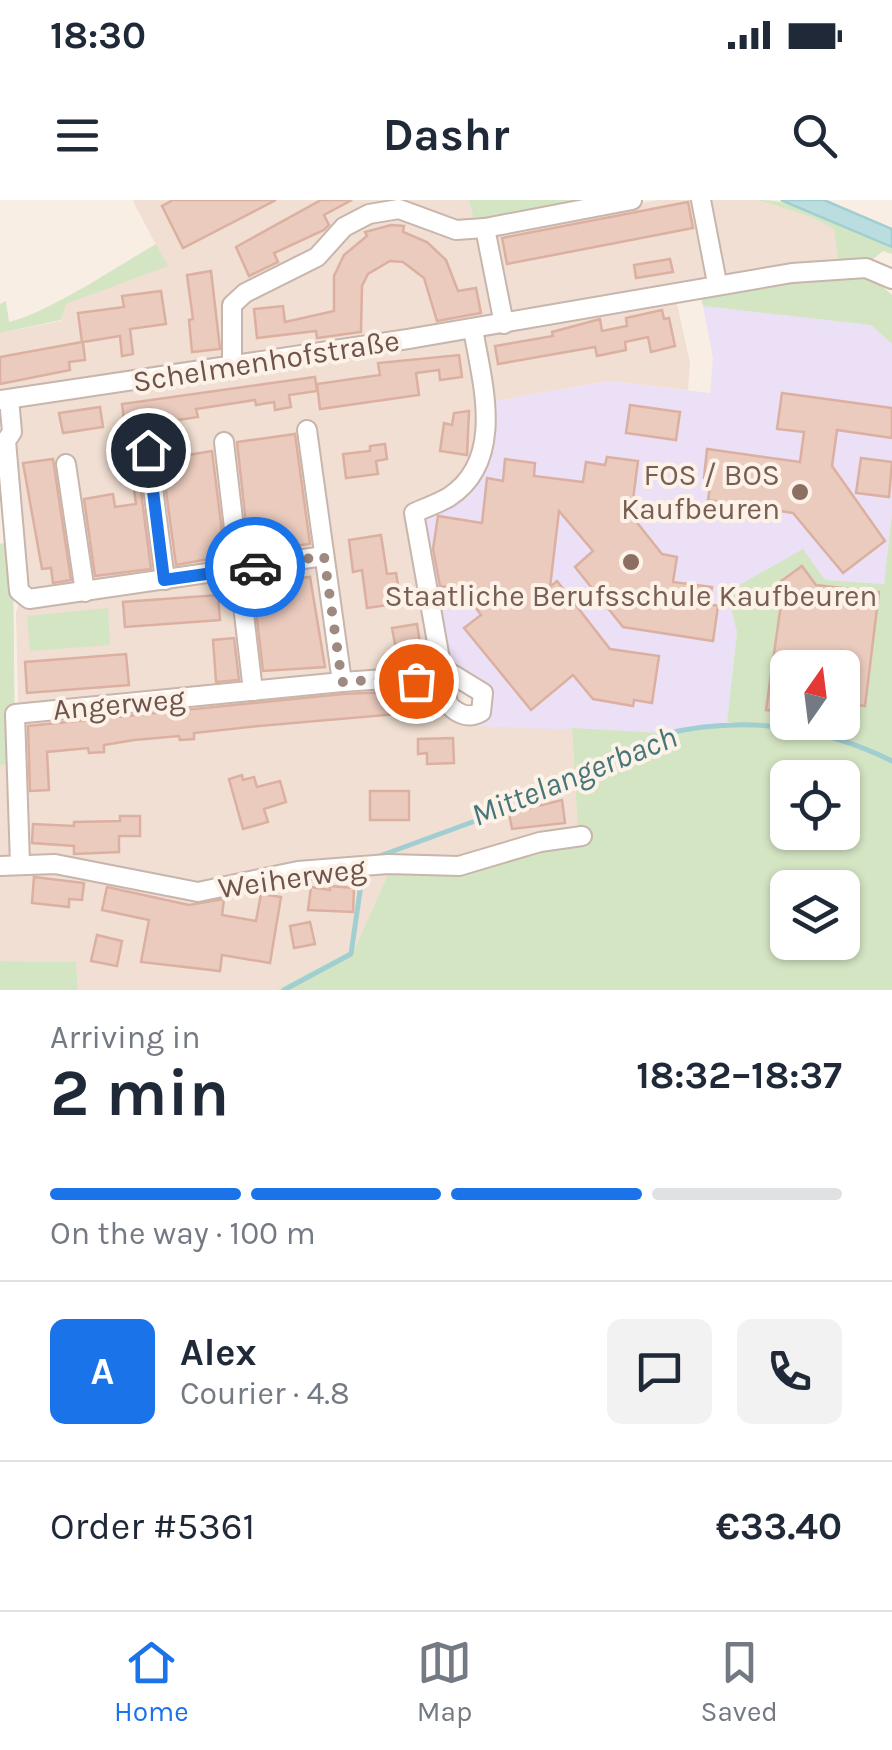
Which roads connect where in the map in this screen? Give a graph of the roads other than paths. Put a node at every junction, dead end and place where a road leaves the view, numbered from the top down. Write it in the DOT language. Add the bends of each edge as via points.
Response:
graph roads {
  1 [pos="632,200"];
  2 [pos="700,200"];
  3 [pos="486,228"];
  4 [pos="892,278"];
  5 [pos="717,283"];
  6 [pos="504,324"];
  7 [pos="473,329"];
  8 [pos="232,368"];
  9 [pos="4,400"];
  10 [pos="307,430"];
  11 [pos="224,442"];
  12 [pos="148,450"];
  13 [pos="66,464"];
  14 [pos="324,556"];
  15 [pos="241,569"];
  16 [pos="164,580"];
  17 [pos="84,592"];
  18 [pos="442,668"];
  19 [pos="414,677"];
  20 [pos="342,682"];
  21 [pos="253,691"];
  22 [pos="582,836"];
  23 [pos="20,864"];
  24 [pos="0,866"];
  1 -- 3 [label="street"];
  2 -- 5 [label="street"];
  3 -- 6 [label="street"];
  3 -- 8 [label="street" via="456,230 400,209 356,218 317,257 232,305"];
  4 -- 5 [label="street, Schelmenhofstraße" via="849,267"];
  5 -- 6 [label="street, Schelmenhofstraße"];
  6 -- 7 [label="street, Schelmenhofstraße"];
  7 -- 8 [label="street, Schelmenhofstraße"];
  7 -- 18 [label="street" via="488,422 484,444 473,472 452,496 414,513"];
  8 -- 9 [label="street, Schelmenhofstraße"];
  9 -- 17 [label="street" via="12,432 6,441 19,592 30,598"];
  10 -- 14 [label="street"];
  11 -- 15 [label="street"];
  12 -- 16 [label="street"];
  13 -- 17 [label="street"];
  14 -- 15 [label="street"];
  14 -- 20 [label="street"];
  15 -- 16 [label="street"];
  15 -- 21 [label="street"];
  16 -- 17 [label="street"];
  19 -- 20 [label="street, Angerweg"];
  20 -- 21 [label="street, Angerweg"];
  21 -- 23 [label="street, Angerweg" via="15,714"];
  22 -- 23 [label="street, Weiherweg" via="458,866 298,871 198,892 55,864"];
  23 -- 24 [label="street, Weiherweg"];
}
